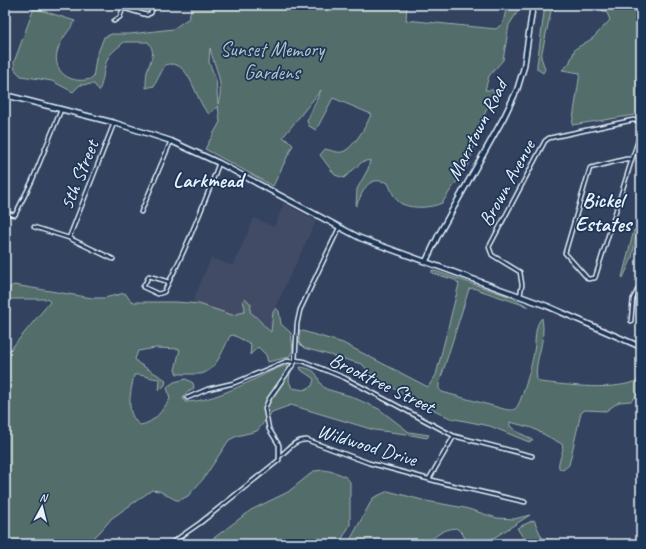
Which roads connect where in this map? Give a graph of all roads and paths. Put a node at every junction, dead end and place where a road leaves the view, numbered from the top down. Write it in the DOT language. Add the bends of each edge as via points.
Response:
graph roads {
  1 [pos="154,5"];
  2 [pos="533,5"];
  3 [pos="123,7"];
  4 [pos="114,21"];
  5 [pos="5,96"];
  6 [pos="62,109"];
  7 [pos="641,121"];
  8 [pos="115,122"];
  9 [pos="641,132"];
  10 [pos="171,141"];
  11 [pos="632,159"];
  12 [pos="219,163"];
  13 [pos="141,212"];
  14 [pos="5,213"];
  15 [pos="34,227"];
  16 [pos="339,228"];
  17 [pos="69,238"];
  18 [pos="113,259"];
  19 [pos="426,261"];
  20 [pos="169,282"];
  21 [pos="641,283"];
  22 [pos="520,296"];
  23 [pos="631,321"];
  24 [pos="641,347"];
  25 [pos="295,361"];
  26 [pos="187,398"];
  27 [pos="454,436"];
  28 [pos="280,456"];
  29 [pos="532,456"];
  30 [pos="428,479"];
  31 [pos="525,502"];
  32 [pos="170,544"];
  1 -- 3 [label="street" via="151,13 147,15"];
  2 -- 19 [label="main road, Marrtown Road" via="524,67 516,90"];
  3 -- 4 [label="street" via="120,17"];
  5 -- 6 [label="main road"];
  6 -- 8 [label="main road"];
  6 -- 14 [label="street" via="16,215"];
  7 -- 22 [label="street, Brown Avenue" via="633,120 549,138 546,141 489,246 492,255 520,272"];
  8 -- 10 [label="main road"];
  8 -- 17 [label="street, 5th Street"];
  9 -- 11 [label="street"];
  10 -- 12 [label="main road"];
  10 -- 13 [label="street"];
  11 -- 11 [label="street" via="590,168 565,253 588,279 596,275"];
  12 -- 16 [label="main road"];
  12 -- 20 [label="street" via="192,234"];
  15 -- 17 [label="street"];
  16 -- 19 [label="main road"];
  16 -- 25 [label="street" via="300,310"];
  17 -- 18 [label="street"];
  19 -- 22 [label="main road"];
  20 -- 20 [label="street" via="161,294 144,290 143,287 150,276"];
  21 -- 23 [label="street" via="633,299"];
  22 -- 24 [label="main road"];
  25 -- 26 [label="street" via="287,361"];
  25 -- 27 [label="street, Brooktree Street" via="303,361 344,378"];
  25 -- 28 [label="street" via="265,408 269,429 279,445"];
  27 -- 29 [label="street"];
  27 -- 30 [label="street, Wildwood Drive"];
  28 -- 30 [label="street, Wildwood Drive" via="300,440 307,440 369,463"];
  28 -- 32 [label="street, Wildwood Drive" via="279,460 200,524"];
  30 -- 31 [label="street, Wildwood Drive"];
}
